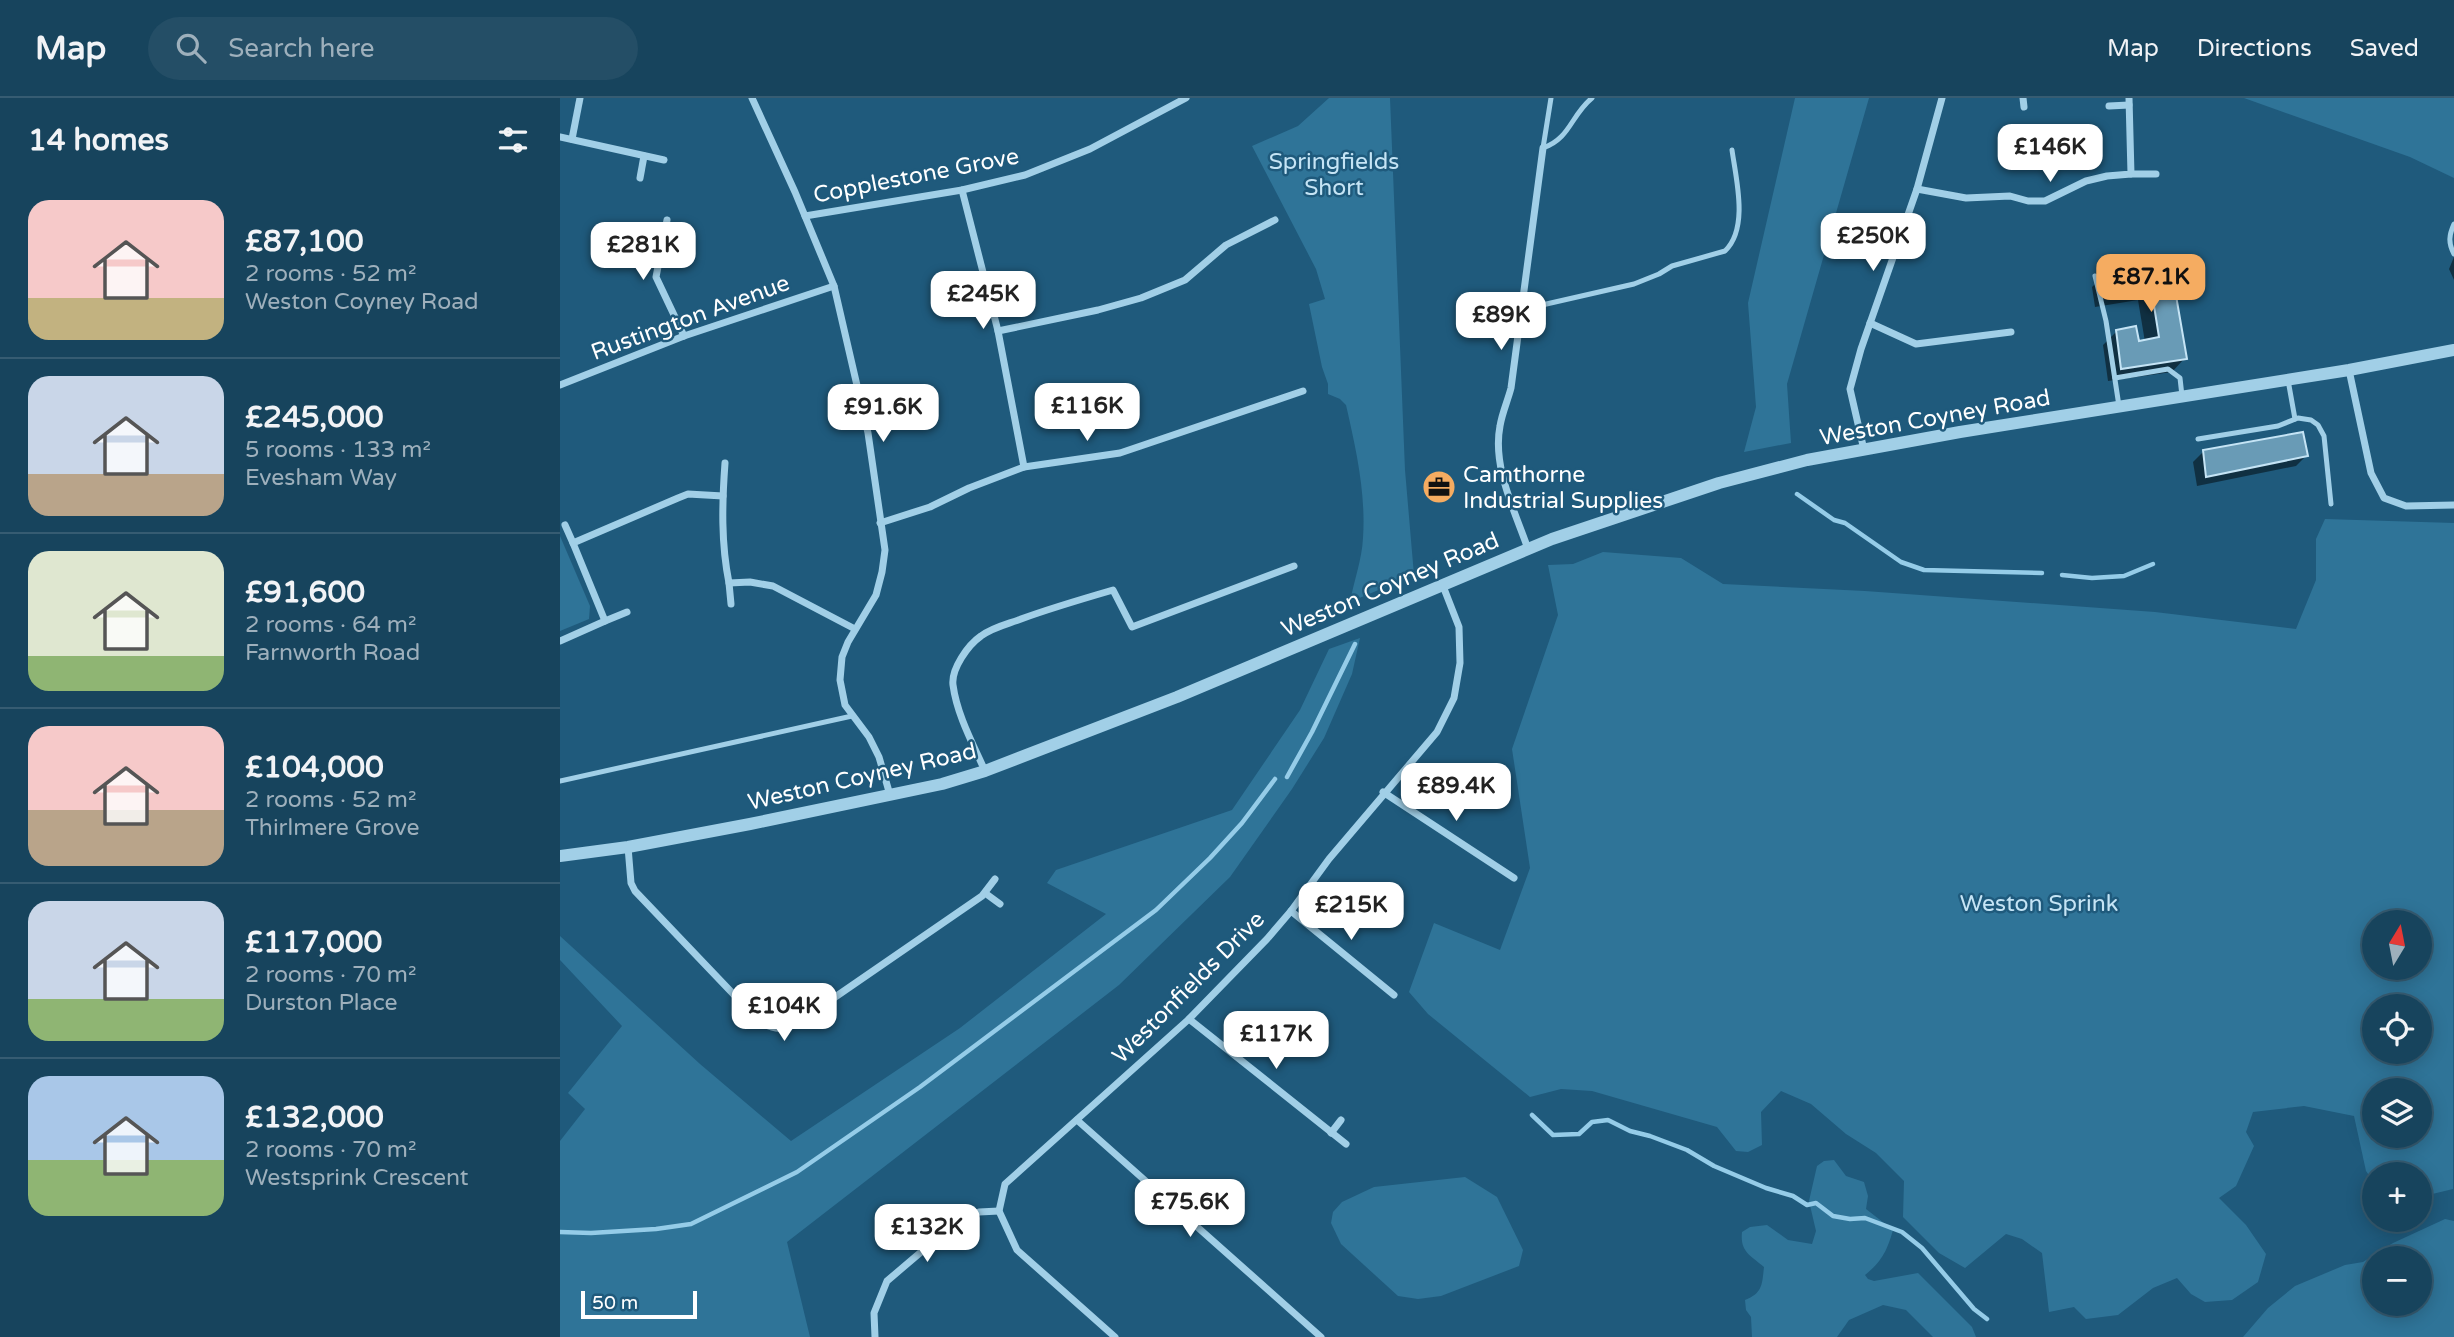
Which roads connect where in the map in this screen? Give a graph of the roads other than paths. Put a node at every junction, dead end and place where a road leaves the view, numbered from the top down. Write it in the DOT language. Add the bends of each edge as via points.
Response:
graph roads {
  1 [pos="580,98"];
  2 [pos="751,98"];
  3 [pos="1186,98"];
  4 [pos="1550,98"];
  5 [pos="1592,98"];
  6 [pos="1942,98"];
  7 [pos="2129,102"];
  8 [pos="2109,106"];
  9 [pos="560,137"];
  10 [pos="572,139"];
  11 [pos="1543,148"];
  12 [pos="1732,150"];
  13 [pos="644,156"];
  14 [pos="664,160"];
  15 [pos="2131,174"];
  16 [pos="2156,174"];
  17 [pos="640,178"];
  18 [pos="1917,189"];
  19 [pos="962,190"];
  20 [pos="805,216"];
  21 [pos="667,220"];
  22 [pos="1275,220"];
  23 [pos="2454,224"];
  24 [pos="2454,254"];
  25 [pos="2095,276"];
  26 [pos="834,286"];
  27 [pos="1520,310"];
  28 [pos="1870,323"];
  29 [pos="998,331"];
  30 [pos="2011,332"];
  31 [pos="684,336"];
  32 [pos="2454,350"];
  33 [pos="2349,370"];
  34 [pos="2115,378"];
  35 [pos="2288,380"];
  36 [pos="560,386"];
  37 [pos="1303,391"];
  38 [pos="2182,396"];
  39 [pos="2119,406"];
  40 [pos="2294,419"];
  41 [pos="2199,439"];
  42 [pos="1864,450"];
  43 [pos="725,463"];
  44 [pos="1024,467"];
  45 [pos="723,496"];
  46 [pos="2331,504"];
  47 [pos="2454,505"];
  48 [pos="880,523"];
  49 [pos="565,525"];
  50 [pos="573,543"];
  51 [pos="1528,549"];
  52 [pos="1294,566"];
  53 [pos="729,583"];
  54 [pos="1443,586"];
  55 [pos="731,604"];
  56 [pos="627,612"];
  57 [pos="605,621"];
  58 [pos="855,629"];
  59 [pos="560,641"];
  60 [pos="852,716"];
  61 [pos="985,771"];
  62 [pos="560,781"];
  63 [pos="1383,792"];
  64 [pos="890,795"];
  65 [pos="628,847"];
  66 [pos="560,856"];
  67 [pos="1514,878"];
  68 [pos="995,879"];
  69 [pos="985,893"];
  70 [pos="1000,904"];
  71 [pos="1291,911"];
  72 [pos="1394,995"];
  73 [pos="1189,1019"];
  74 [pos="1077,1120"];
  75 [pos="1341,1120"];
  76 [pos="1331,1133"];
  77 [pos="1346,1144"];
  78 [pos="999,1211"];
  79 [pos="875,1337"];
  80 [pos="1115,1337"];
  81 [pos="1321,1337"];
  1 -- 10 [label="street"];
  2 -- 20 [label="street"];
  3 -- 19 [label="street, Copplestone Grove" via="1090,149 1025,175"];
  4 -- 11 [label="lane"];
  5 -- 11 [label="lane" via="1562,138"];
  6 -- 18 [label="street"];
  7 -- 8 [label="street"];
  7 -- 15 [label="street"];
  9 -- 10 [label="street"];
  10 -- 13 [label="street"];
  11 -- 27 [label="street"];
  12 -- 27 [label="lane" via="1740,209 1725,251 1672,266 1634,284"];
  13 -- 14 [label="street"];
  13 -- 17 [label="street"];
  15 -- 16 [label="street"];
  15 -- 18 [label="street" via="2086,181 2045,201 2010,196 1966,198"];
  18 -- 28 [label="street"];
  19 -- 20 [label="street, Copplestone Grove"];
  19 -- 29 [label="street"];
  20 -- 26 [label="street"];
  21 -- 31 [label="street" via="656,276"];
  22 -- 29 [label="street" via="1226,245 1185,280 1141,298"];
  23 -- 24 [label="lane" via="2449,238"];
  25 -- 34 [label="lane"];
  26 -- 31 [label="street, Rustington Avenue"];
  26 -- 48 [label="street" via="868,433"];
  27 -- 51 [label="street" via="1499,449 1502,474"];
  28 -- 30 [label="street" via="1916,344"];
  28 -- 42 [label="street" via="1850,389"];
  29 -- 44 [label="street"];
  31 -- 36 [label="street, Rustington Avenue"];
  32 -- 33 [label="street, Weston Coyney Road"];
  33 -- 35 [label="street, Weston Coyney Road"];
  33 -- 47 [label="street" via="2371,473 2384,498 2406,506"];
  34 -- 38 [label="lane" via="2170,370 2179,378"];
  34 -- 39 [label="lane"];
  35 -- 38 [label="street, Weston Coyney Road"];
  35 -- 40 [label="lane"];
  37 -- 44 [label="street" via="1119,453"];
  38 -- 39 [label="street, Weston Coyney Road"];
  39 -- 42 [label="street, Weston Coyney Road"];
  40 -- 41 [label="lane" via="2278,426"];
  40 -- 46 [label="lane" via="2311,420 2322,430"];
  42 -- 51 [label="street, Weston Coyney Road" via="1719,483"];
  43 -- 45 [label="street"];
  44 -- 48 [label="street"];
  45 -- 50 [label="street" via="688,494"];
  45 -- 53 [label="street" via="723,548"];
  48 -- 58 [label="street" via="885,550 882,572 876,595"];
  49 -- 50 [label="street"];
  50 -- 57 [label="street"];
  51 -- 54 [label="street, Weston Coyney Road"];
  52 -- 61 [label="street" via="1132,628 1113,590 981,636 957,666 952,682"];
  53 -- 55 [label="street"];
  53 -- 58 [label="street" via="773,586"];
  54 -- 61 [label="street, Weston Coyney Road"];
  54 -- 63 [label="street, Westonfields Drive" via="1459,628 1454,698 1437,732"];
  56 -- 57 [label="street"];
  57 -- 59 [label="street"];
  58 -- 60 [label="street" via="842,657 840,680"];
  60 -- 62 [label="lane"];
  60 -- 64 [label="street" via="869,737"];
  61 -- 64 [label="street, Weston Coyney Road"];
  63 -- 67 [label="street"];
  63 -- 71 [label="street, Westonfields Drive"];
  64 -- 65 [label="street, Weston Coyney Road"];
  65 -- 66 [label="street, Weston Coyney Road"];
  65 -- 69 [label="street" via="635,891 759,1021 777,1030 792,1026"];
  68 -- 69 [label="street"];
  69 -- 70 [label="street"];
  71 -- 72 [label="street"];
  71 -- 73 [label="street, Westonfields Drive"];
  73 -- 74 [label="street, Westonfields Drive"];
  73 -- 76 [label="street"];
  74 -- 78 [label="street, Westonfields Drive" via="1005,1184"];
  74 -- 81 [label="street"];
  75 -- 76 [label="street"];
  76 -- 77 [label="street"];
  78 -- 79 [label="street" via="961,1218 887,1281 874,1313"];
  78 -- 80 [label="street" via="1017,1250"];
}
